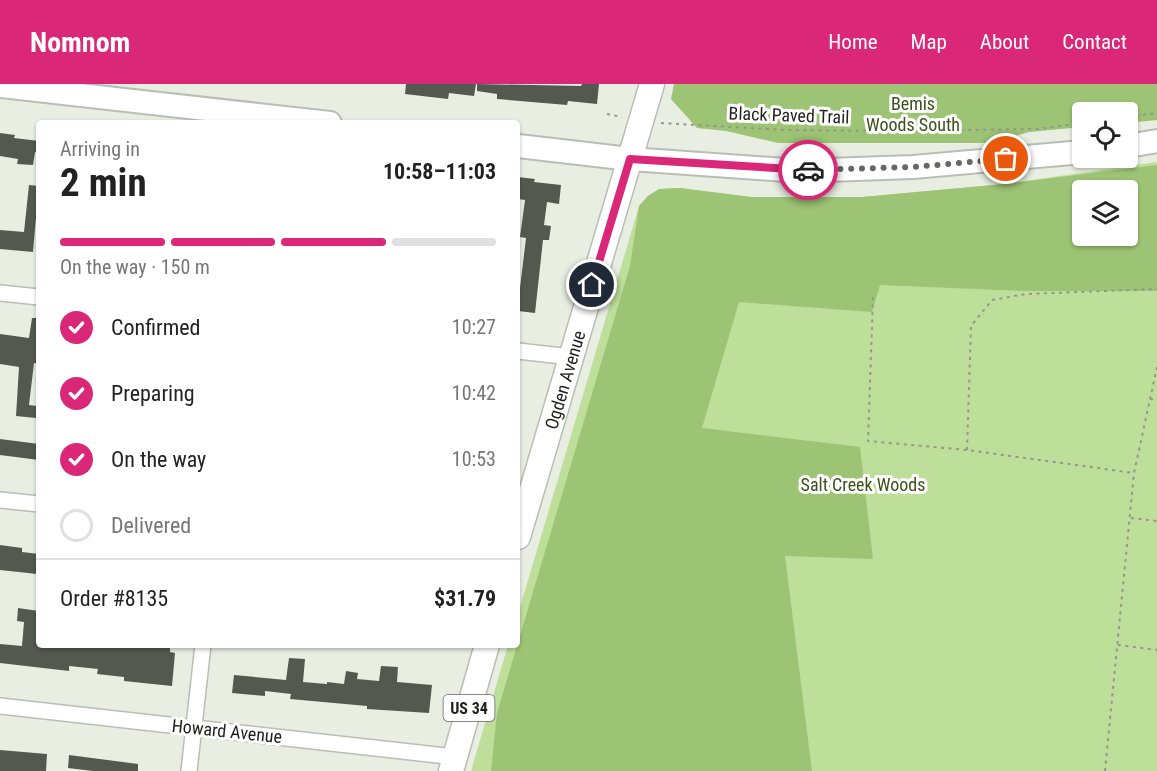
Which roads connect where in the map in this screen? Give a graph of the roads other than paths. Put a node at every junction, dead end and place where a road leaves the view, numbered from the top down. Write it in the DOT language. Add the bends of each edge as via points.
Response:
graph roads {
  1 [pos="652,84"];
  2 [pos="0,86"];
  3 [pos="261,119"];
  4 [pos="278,120"];
  5 [pos="1157,141"];
  6 [pos="1138,144"];
  7 [pos="520,146"];
  8 [pos="1072,153"];
  9 [pos="630,159"];
  10 [pos="0,292"];
  11 [pos="36,297"];
  12 [pos="520,351"];
  13 [pos="571,357"];
  14 [pos="0,500"];
  15 [pos="36,504"];
  16 [pos="520,530"];
  17 [pos="203,648"];
  18 [pos="486,648"];
  19 [pos="0,706"];
  20 [pos="194,728"];
  21 [pos="453,764"];
  22 [pos="189,771"];
  1 -- 9 [label="main road, Ogden Avenue"];
  2 -- 3 [label="main road"];
  3 -- 4 [label="main road"];
  5 -- 6 [label="main road"];
  7 -- 9 [label="main road"];
  8 -- 9 [label="main road" via="913,167 800,171"];
  9 -- 13 [label="main road, Ogden Avenue"];
  10 -- 11 [label="street"];
  12 -- 13 [label="street"];
  13 -- 16 [label="main road, Ogden Avenue"];
  14 -- 15 [label="street"];
  17 -- 20 [label="street"];
  18 -- 21 [label="main road, US 34"];
  19 -- 20 [label="street, Howard Avenue"];
  20 -- 21 [label="street, Howard Avenue"];
  20 -- 22 [label="street"];
}
